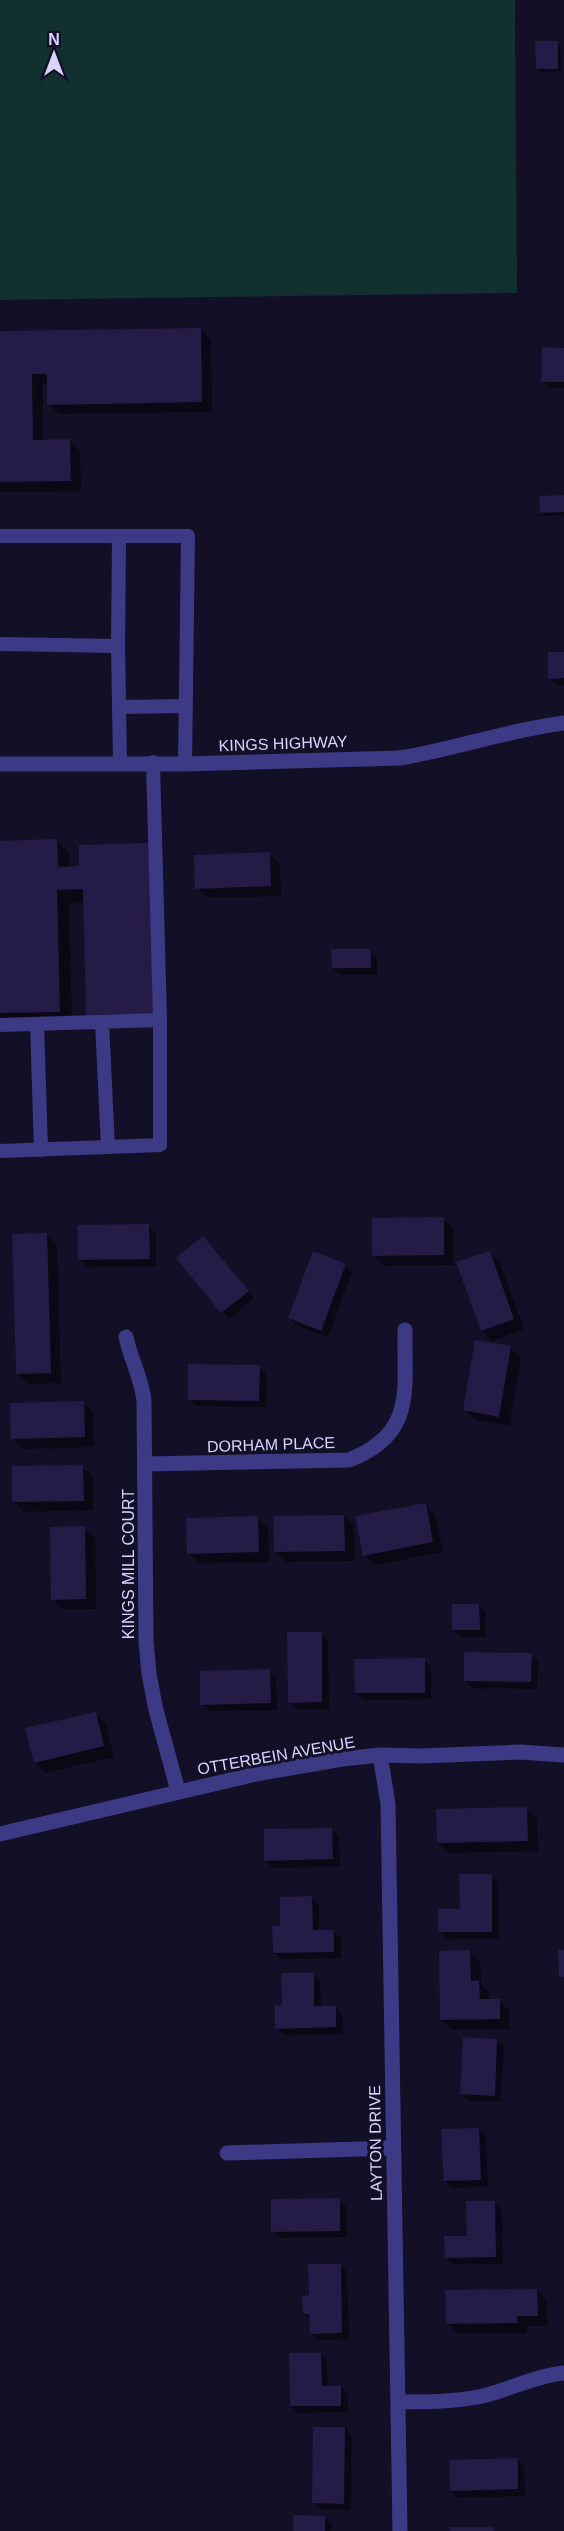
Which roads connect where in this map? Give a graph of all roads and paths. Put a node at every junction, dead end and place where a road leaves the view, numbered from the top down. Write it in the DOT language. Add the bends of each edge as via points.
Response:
graph roads {
  1 [pos="0,536"];
  2 [pos="119,536"];
  3 [pos="0,644"];
  4 [pos="118,646"];
  5 [pos="186,706"];
  6 [pos="119,707"];
  7 [pos="564,723"];
  8 [pos="153,762"];
  9 [pos="120,763"];
  10 [pos="0,764"];
  11 [pos="185,764"];
  12 [pos="160,1020"];
  13 [pos="102,1022"];
  14 [pos="37,1024"];
  15 [pos="0,1025"];
  16 [pos="108,1147"];
  17 [pos="41,1150"];
  18 [pos="0,1151"];
  19 [pos="405,1330"];
  20 [pos="126,1337"];
  21 [pos="146,1464"];
  22 [pos="380,1755"];
  23 [pos="564,1755"];
  24 [pos="178,1791"];
  25 [pos="0,1834"];
  26 [pos="393,2148"];
  27 [pos="227,2153"];
  28 [pos="564,2373"];
  29 [pos="398,2402"];
  30 [pos="400,2531"];
  1 -- 2 [label="lane"];
  2 -- 4 [label="lane"];
  2 -- 5 [label="lane" via="188,536"];
  3 -- 4 [label="lane"];
  4 -- 6 [label="lane"];
  5 -- 6 [label="lane"];
  5 -- 11 [label="lane"];
  6 -- 9 [label="lane"];
  7 -- 11 [label="street, KINGS HIGHWAY" via="514,730 400,758"];
  8 -- 9 [label="street, KINGS HIGHWAY"];
  8 -- 11 [label="street, KINGS HIGHWAY"];
  8 -- 12 [label="lane"];
  9 -- 10 [label="street, KINGS HIGHWAY"];
  12 -- 13 [label="lane"];
  12 -- 16 [label="lane" via="160,1144"];
  13 -- 14 [label="lane"];
  13 -- 16 [label="lane"];
  14 -- 15 [label="lane"];
  14 -- 17 [label="lane"];
  16 -- 17 [label="lane"];
  17 -- 18 [label="lane"];
  19 -- 21 [label="street, DORHAM PLACE" via="402,1409 385,1441 362,1455 349,1460"];
  20 -- 21 [label="street, KINGS MILL COURT" via="141,1380"];
  21 -- 24 [label="street, KINGS MILL COURT" via="149,1674"];
  22 -- 23 [label="street, OTTERBEIN AVENUE"];
  22 -- 24 [label="street, OTTERBEIN AVENUE" via="256,1774"];
  22 -- 26 [label="street, LAYTON DRIVE" via="388,1804"];
  24 -- 25 [label="street, OTTERBEIN AVENUE"];
  26 -- 27 [label="street"];
  26 -- 29 [label="street, LAYTON DRIVE"];
  28 -- 29 [label="street" via="477,2397"];
  29 -- 30 [label="street, LAYTON DRIVE"];
}
